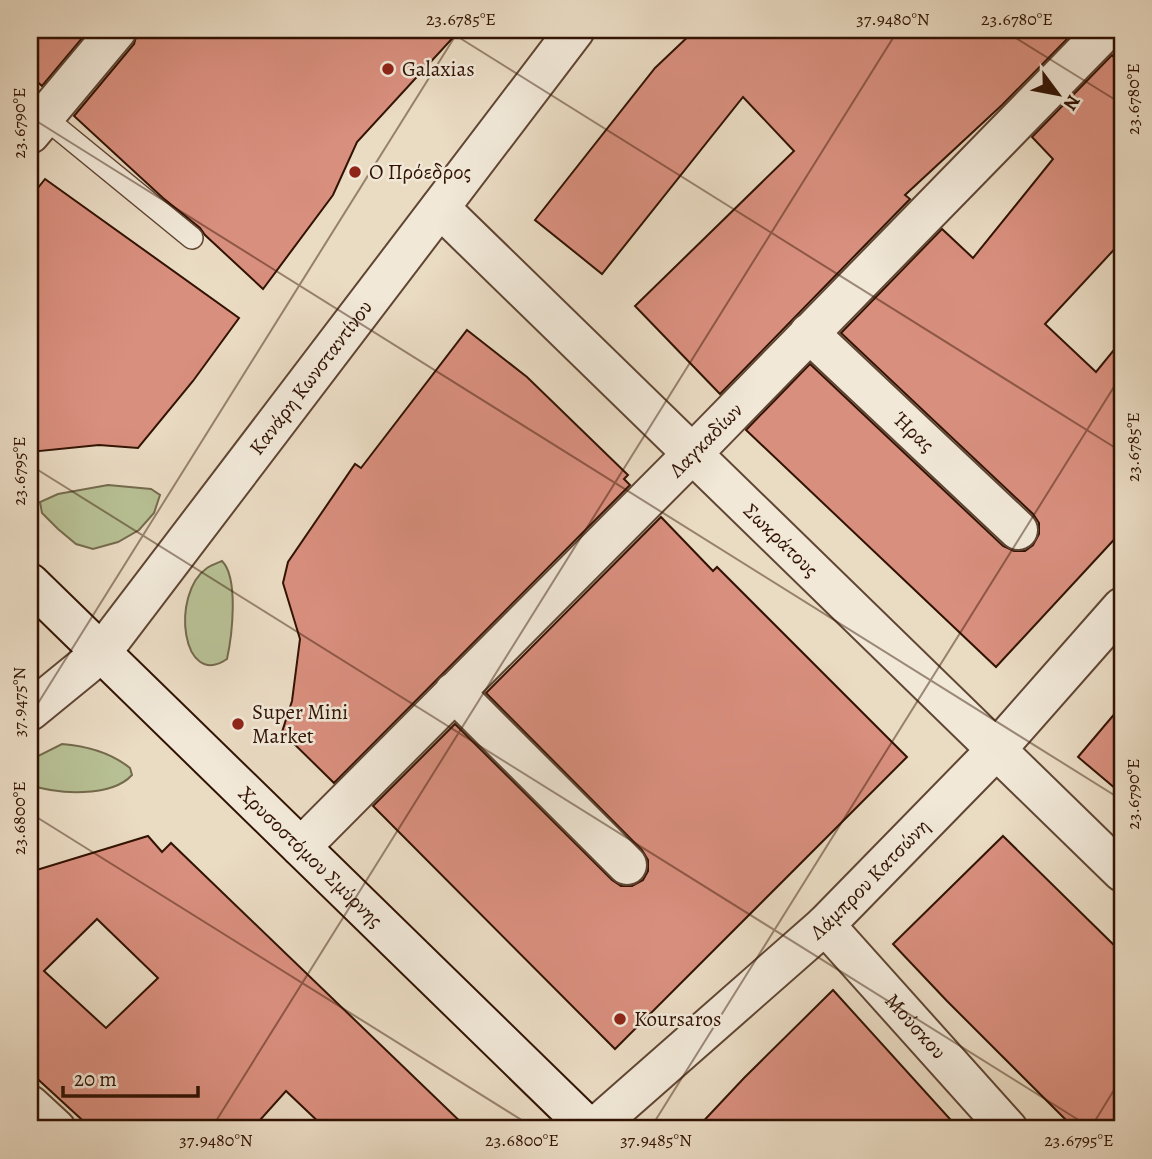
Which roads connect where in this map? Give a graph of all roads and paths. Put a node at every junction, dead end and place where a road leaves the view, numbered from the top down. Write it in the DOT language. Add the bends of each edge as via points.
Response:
graph roads {
  1 [pos="117,30"];
  2 [pos="575,30"];
  3 [pos="1106,30"];
  4 [pos="37,125"];
  5 [pos="440,208"];
  6 [pos="192,238"];
  7 [pos="810,333"];
  8 [pos="692,454"];
  9 [pos="1018,530"];
  10 [pos="30,583"];
  11 [pos="1122,607"];
  12 [pos="101,653"];
  13 [pos="454,692"];
  14 [pos="30,711"];
  15 [pos="996,750"];
  16 [pos="301,847"];
  17 [pos="627,865"];
  18 [pos="1122,873"];
  19 [pos="825,925"];
  20 [pos="30,1105"];
  21 [pos="56,1129"];
  22 [pos="592,1129"];
  23 [pos="1007,1129"];
  1 -- 4 [label="street"];
  2 -- 5 [label="street, Κανάρη Κωνσταντίνου"];
  3 -- 7 [label="street, Λαγκαδίων"];
  4 -- 6 [label="lane"];
  5 -- 8 [label="street, Σωκράτους"];
  5 -- 12 [label="street, Κανάρη Κωνσταντίνου"];
  7 -- 8 [label="street, Λαγκαδίων"];
  7 -- 9 [label="street, Ήρας"];
  8 -- 13 [label="street, Λαγκαδίων"];
  8 -- 15 [label="street, Σωκράτους"];
  10 -- 12 [label="street, Χρυσοστόμου Σμύρνης"];
  11 -- 15 [label="street, Λάμπρου Κατσώνη"];
  12 -- 14 [label="street, Κανάρη Κωνσταντίνου"];
  12 -- 16 [label="street, Χρυσοστόμου Σμύρνης"];
  13 -- 16 [label="street, Λαγκαδίων"];
  13 -- 17 [label="street"];
  15 -- 18 [label="street, Σωκράτους"];
  15 -- 19 [label="street, Λάμπρου Κατσώνη"];
  16 -- 22 [label="street, Χρυσοστόμου Σμύρνης"];
  19 -- 22 [label="street, Λάμπρου Κατσώνη"];
  19 -- 23 [label="street, Μούσκου"];
  20 -- 21 [label="street"];
}
